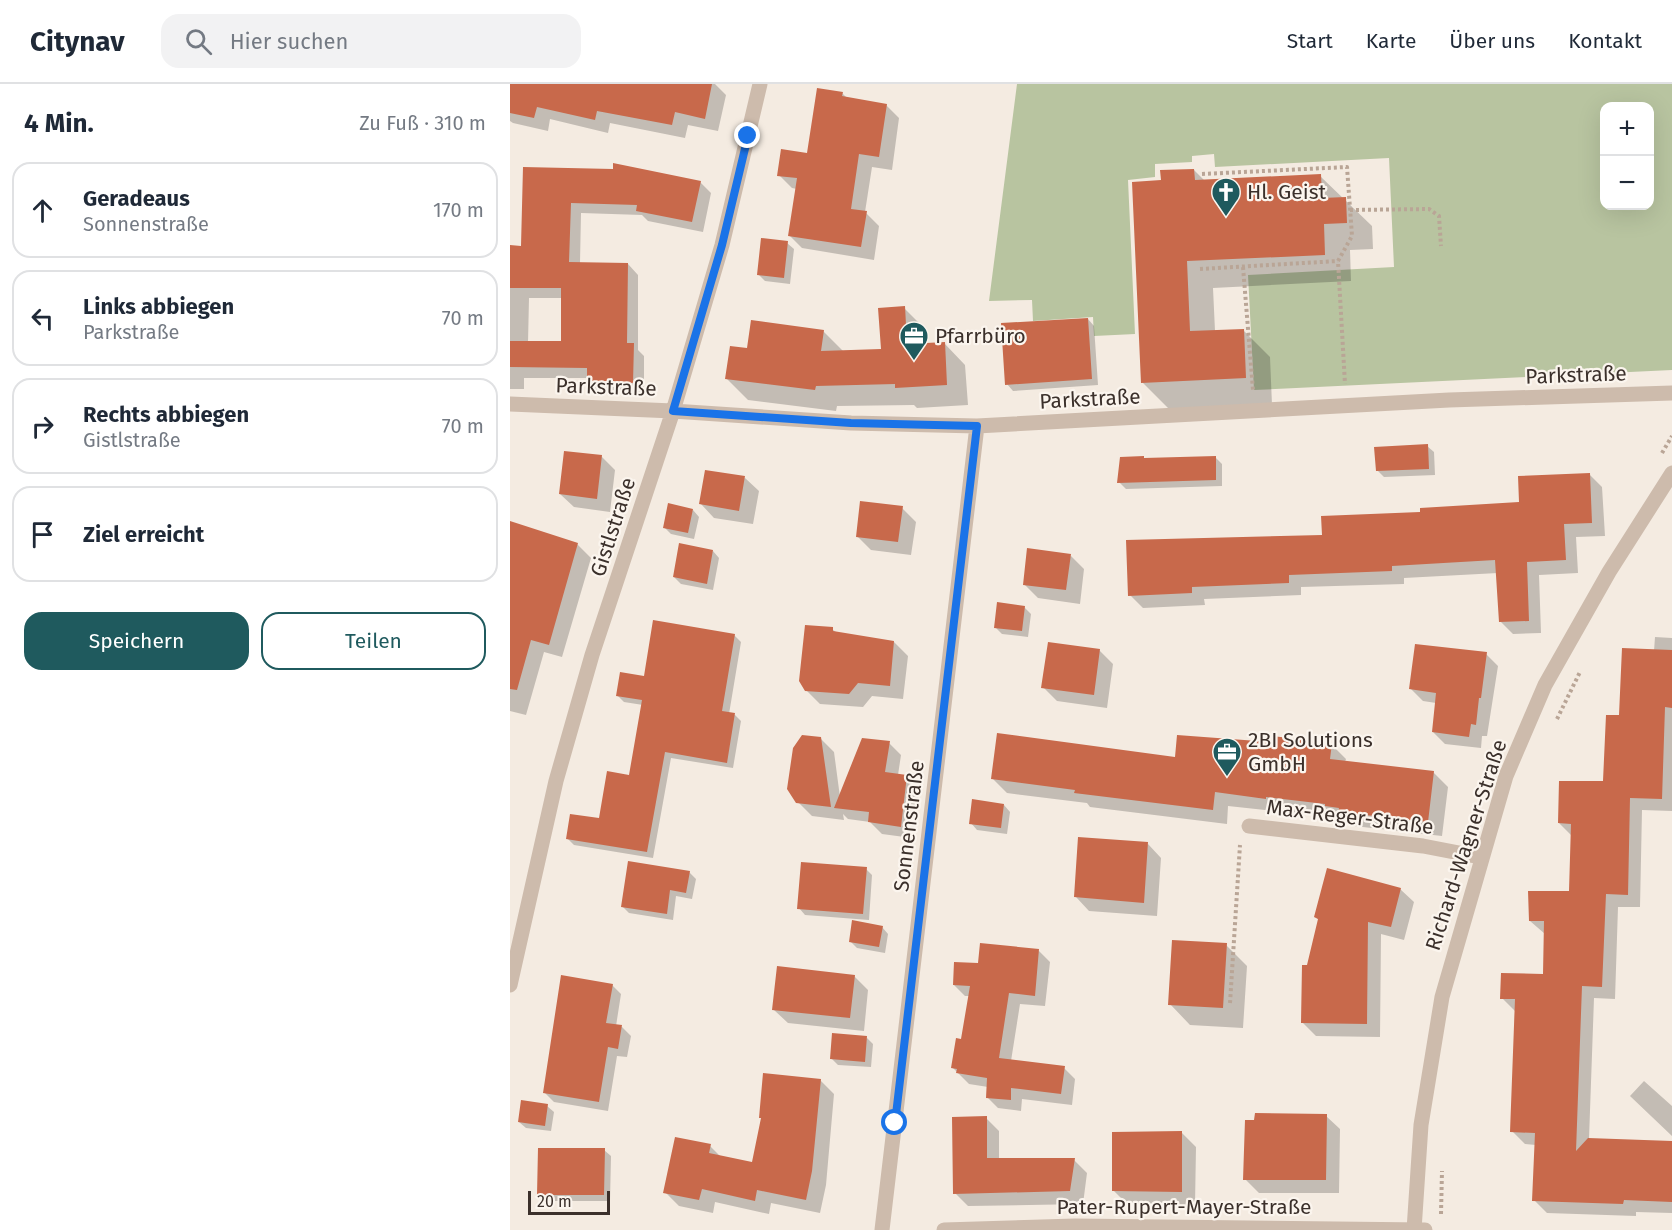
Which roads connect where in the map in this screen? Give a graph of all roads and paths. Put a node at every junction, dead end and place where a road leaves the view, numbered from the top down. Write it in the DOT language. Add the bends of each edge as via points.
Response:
graph roads {
  1 [pos="760,84"];
  2 [pos="1203,174"];
  3 [pos="1350,210"];
  4 [pos="1441,246"];
  5 [pos="1338,261"];
  6 [pos="1243,267"];
  7 [pos="1200,269"];
  8 [pos="1672,393"];
  9 [pos="510,404"];
  10 [pos="1348,406"];
  11 [pos="673,411"];
  12 [pos="1255,412"];
  13 [pos="977,426"];
  14 [pos="1672,473"];
  15 [pos="1585,661"];
  16 [pos="1554,724"];
  17 [pos="1249,826"];
  18 [pos="1240,850"];
  19 [pos="1480,857"];
  20 [pos="510,985"];
  21 [pos="1230,1003"];
  22 [pos="1442,1166"];
  23 [pos="1440,1219"];
  24 [pos="1075,1228"];
  25 [pos="882,1230"];
  26 [pos="944,1230"];
  27 [pos="1414,1230"];
  28 [pos="1425,1230"];
  1 -- 11 [label="street, Gistlstraße" via="722,245"];
  2 -- 3 [label="path" via="1347,167"];
  3 -- 4 [label="path" via="1429,209 1439,216"];
  3 -- 5 [label="path" via="1352,236"];
  5 -- 6 [label="path"];
  5 -- 10 [label="path"];
  6 -- 7 [label="path"];
  6 -- 12 [label="path"];
  8 -- 10 [label="street, Parkstraße"];
  9 -- 11 [label="street, Parkstraße"];
  10 -- 12 [label="street, Parkstraße"];
  11 -- 13 [label="street, Parkstraße" via="851,423"];
  11 -- 20 [label="street, Gistlstraße" via="592,655 556,780"];
  12 -- 13 [label="street, Parkstraße"];
  13 -- 25 [label="street, Sonnenstraße"];
  14 -- 19 [label="street, Richard-Wagner-Straße" via="1609,572 1545,685 1506,776"];
  15 -- 16 [label="path"];
  17 -- 19 [label="street, Max-Reger-Straße" via="1424,846"];
  18 -- 21 [label="path"];
  19 -- 27 [label="street, Richard-Wagner-Straße" via="1442,997 1422,1125"];
  22 -- 23 [label="path"];
  24 -- 26 [label="street, Pater-Rupert-Mayer-Straße"];
  24 -- 27 [label="street, Pater-Rupert-Mayer-Straße"];
  27 -- 28 [label="street, Pater-Rupert-Mayer-Straße"];
}
